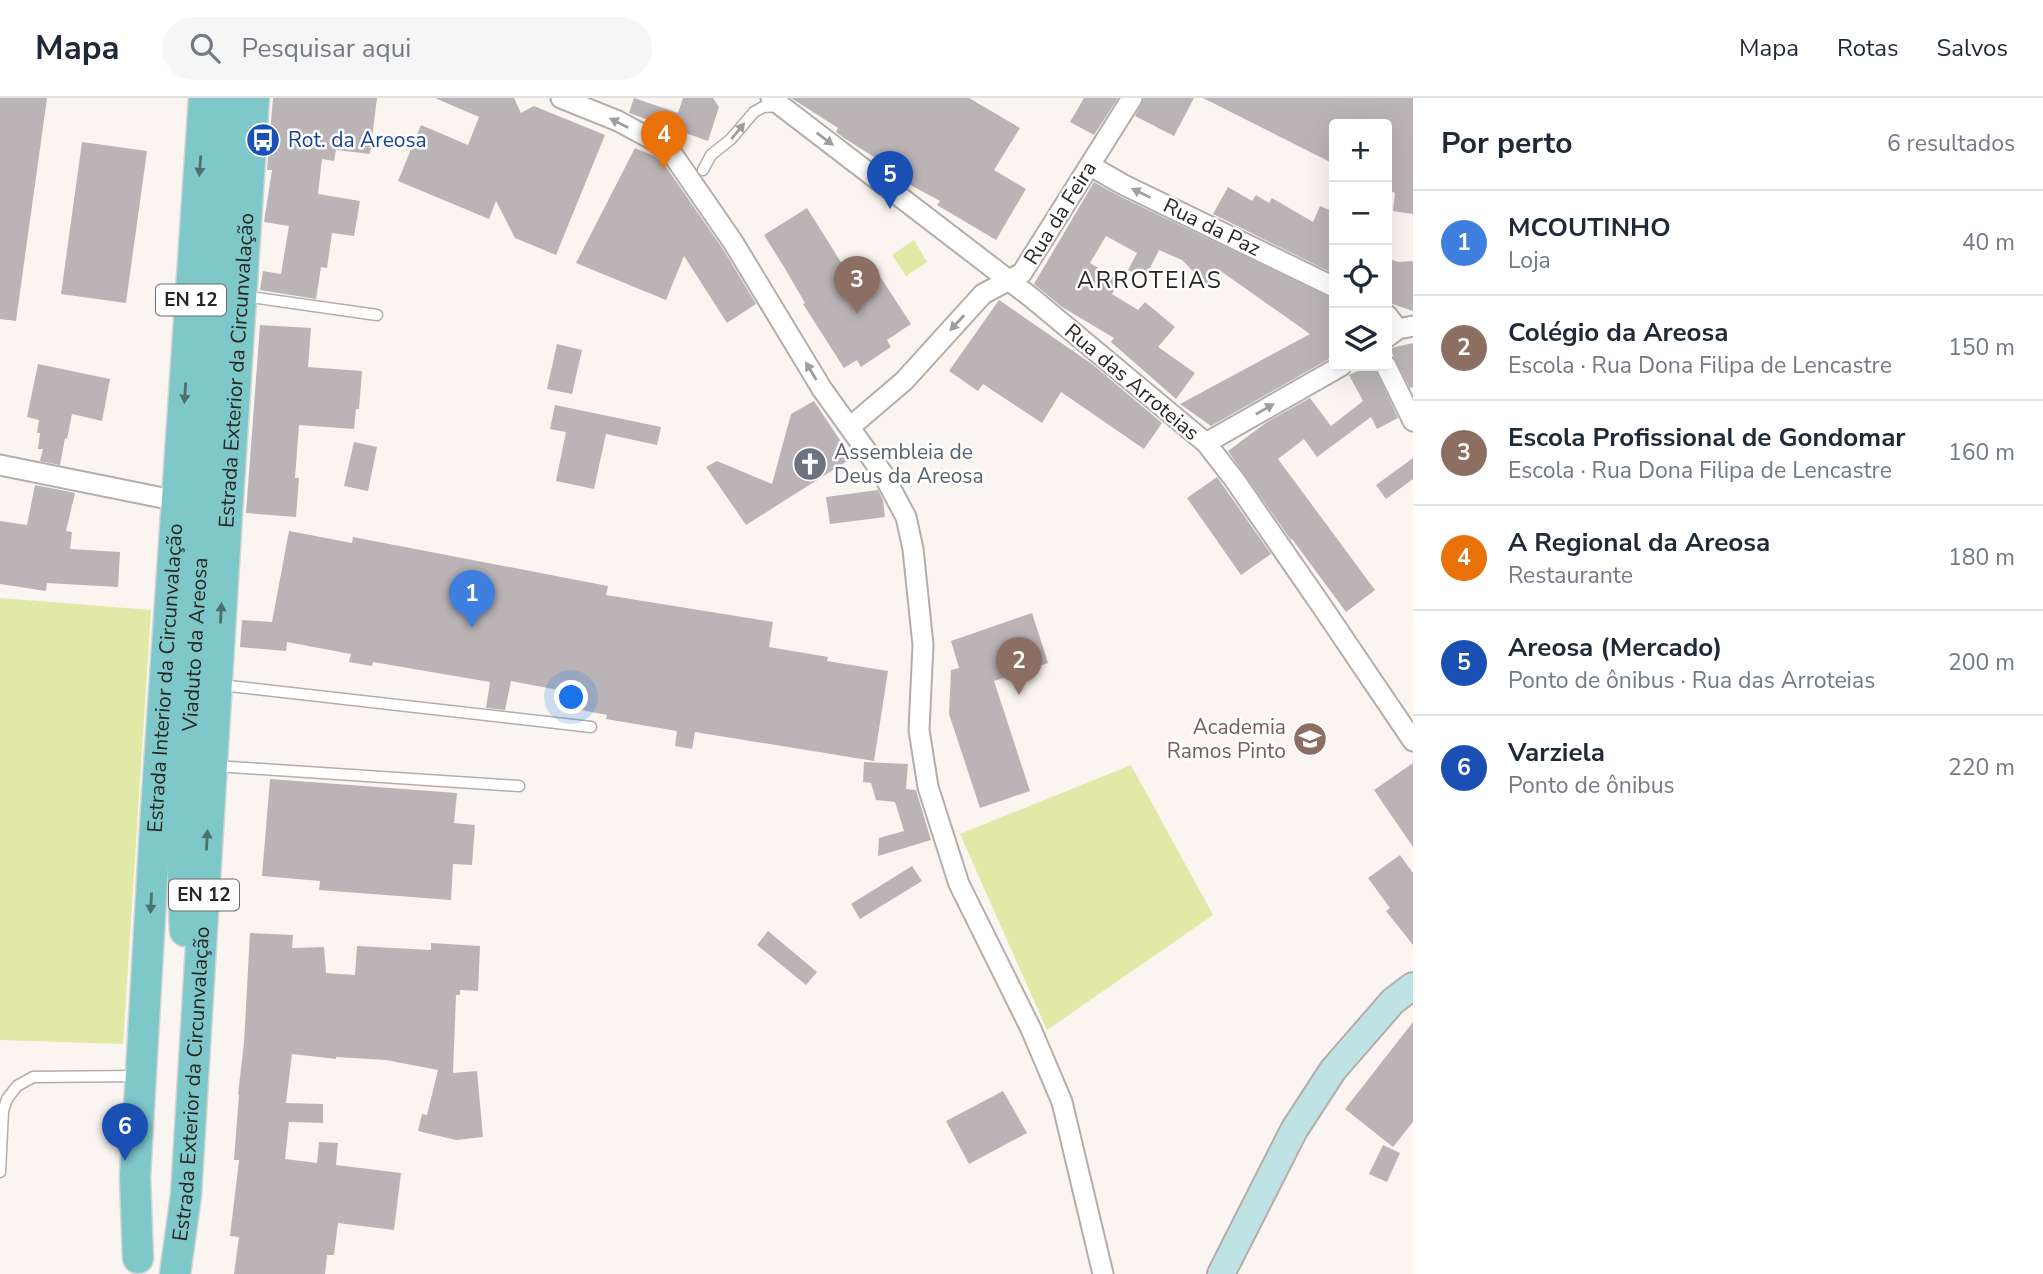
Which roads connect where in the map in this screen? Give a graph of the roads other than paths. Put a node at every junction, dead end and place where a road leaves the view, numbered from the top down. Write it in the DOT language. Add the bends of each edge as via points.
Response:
graph roads {
  1 [pos="204,98"];
  2 [pos="229,98"];
  3 [pos="254,98"];
  4 [pos="561,98"];
  5 [pos="1132,98"];
  6 [pos="776,102"];
  7 [pos="1091,166"];
  8 [pos="703,170"];
  9 [pos="1009,281"];
  10 [pos="1329,285"];
  11 [pos="242,296"];
  12 [pos="377,314"];
  13 [pos="1332,371"];
  14 [pos="1388,371"];
  15 [pos="1413,421"];
  16 [pos="850,427"];
  17 [pos="1206,443"];
  18 [pos="0,465"];
  19 [pos="178,501"];
  20 [pos="217,684"];
  21 [pos="591,727"];
  22 [pos="1413,741"];
  23 [pos="212,766"];
  24 [pos="519,786"];
  25 [pos="182,854"];
  26 [pos="1413,986"];
  27 [pos="141,1076"];
  28 [pos="0,1172"];
  29 [pos="137,1266"];
  30 [pos="175,1274"];
  31 [pos="1103,1274"];
  32 [pos="1221,1274"];
  1 -- 19 [label="main road, Estrada Interior da Circunvalação / EN 12, one-way"];
  2 -- 25 [label="main road, Viaduto da Areosa / EN 12"];
  3 -- 11 [label="main road, Estrada Exterior da Circunvalação / EN 12"];
  16 -- 4 [label="street, one-way" via="673,155 618,121"];
  5 -- 7 [label="street, Rua da Feira"];
  8 -- 6 [label="lane, one-way" via="754,112"];
  6 -- 9 [label="street, Rua das Arroteias, one-way"];
  7 -- 9 [label="street, Rua da Feira" via="1027,266"];
  10 -- 7 [label="street, Rua da Paz, one-way"];
  9 -- 16 [label="street, Rua da Feira, one-way" via="983,294 904,381"];
  9 -- 17 [label="street, Rua das Arroteias"];
  11 -- 12 [label="lane"];
  20 -- 11 [label="main road, Estrada Exterior da Circunvalação / EN 12, one-way"];
  17 -- 13 [label="street, one-way"];
  14 -- 15 [label="street"];
  16 -- 31 [label="street" via="906,517 913,549 923,645 919,730 928,787 959,884 1062,1102"];
  17 -- 22 [label="street, Rua das Arroteias"];
  18 -- 19 [label="street"];
  19 -- 27 [label="main road, Estrada Interior da Circunvalação / EN 12, one-way"];
  20 -- 21 [label="lane"];
  20 -- 23 [label="main road, Estrada Exterior da Circunvalação / EN 12"];
  23 -- 24 [label="lane"];
  30 -- 23 [label="main road, Estrada Exterior da Circunvalação / EN 12, one-way" via="186,1195"];
  25 -- 29 [label="main road, Estrada Interior da Circunvalação / EN 12" via="165,956"];
  25 -- 30 [label="main road, Estrada Exterior da Circunvalação / EN 12" via="186,960 174,1196"];
  26 -- 32 [label="street" via="1393,1001 1333,1070 1294,1130"];
  27 -- 28 [label="lane" via="33,1077 17,1086 3,1111"];
  27 -- 29 [label="main road, Estrada Interior da Circunvalação / EN 12" via="135,1177"];
}
